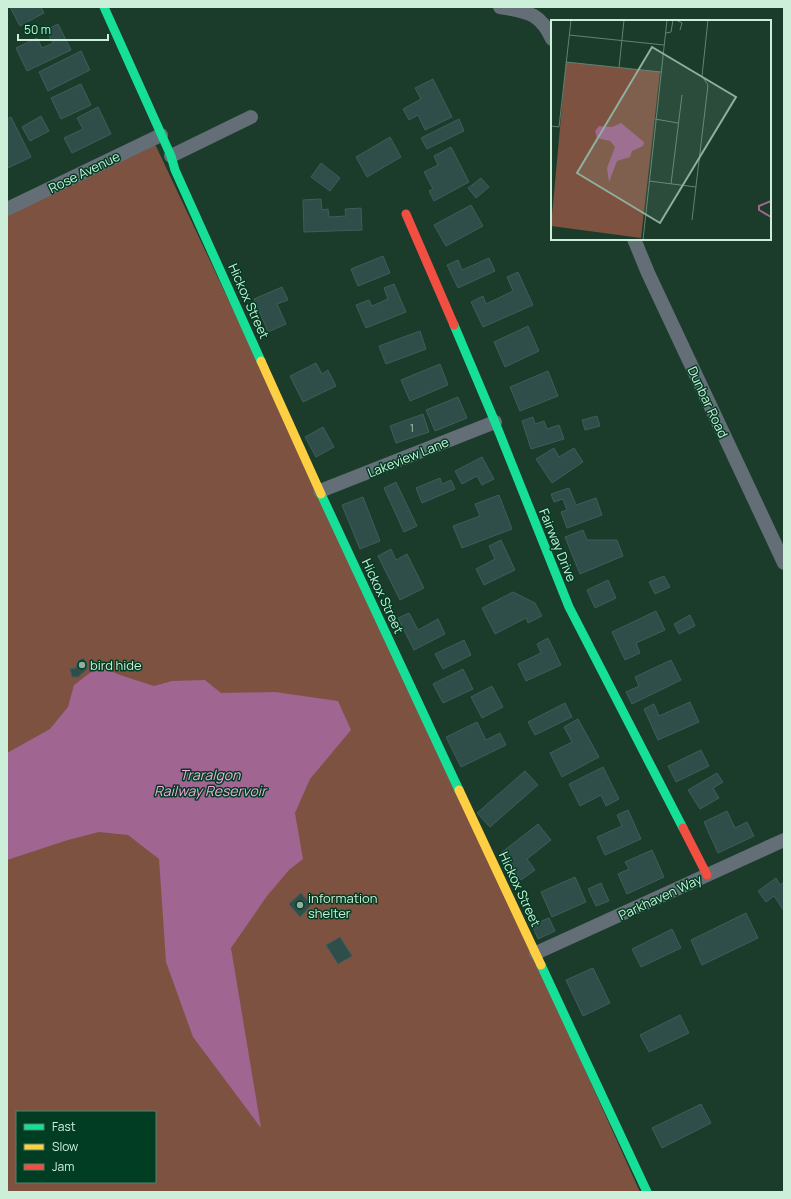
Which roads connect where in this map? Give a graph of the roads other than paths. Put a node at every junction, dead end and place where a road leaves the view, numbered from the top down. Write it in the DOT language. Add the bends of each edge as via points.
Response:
graph roads {
  1 [pos="104,7"];
  2 [pos="500,7"];
  3 [pos="551,37"];
  4 [pos="251,117"];
  5 [pos="161,136"];
  6 [pos="171,156"];
  7 [pos="7,209"];
  8 [pos="406,214"];
  9 [pos="634,240"];
  10 [pos="496,422"];
  11 [pos="320,491"];
  12 [pos="784,563"];
  13 [pos="784,840"];
  14 [pos="707,875"];
  15 [pos="536,954"];
  16 [pos="647,1192"];
  1 -- 5 [label="street, Hickox Street"];
  2 -- 3 [label="street" via="537,17"];
  4 -- 6 [label="street"];
  5 -- 6 [label="street, Hickox Street"];
  5 -- 7 [label="street, Rose Avenue"];
  6 -- 11 [label="street, Hickox Street" via="175,170"];
  8 -- 10 [label="street, Fairway Drive"];
  9 -- 12 [label="street, Dunbar Road"];
  10 -- 11 [label="street, Lakeview Lane"];
  10 -- 14 [label="street, Fairway Drive" via="569,607"];
  11 -- 15 [label="street, Hickox Street"];
  13 -- 14 [label="street, Parkhaven Way"];
  14 -- 15 [label="street, Parkhaven Way"];
  15 -- 16 [label="street, Hickox Street"];
}
